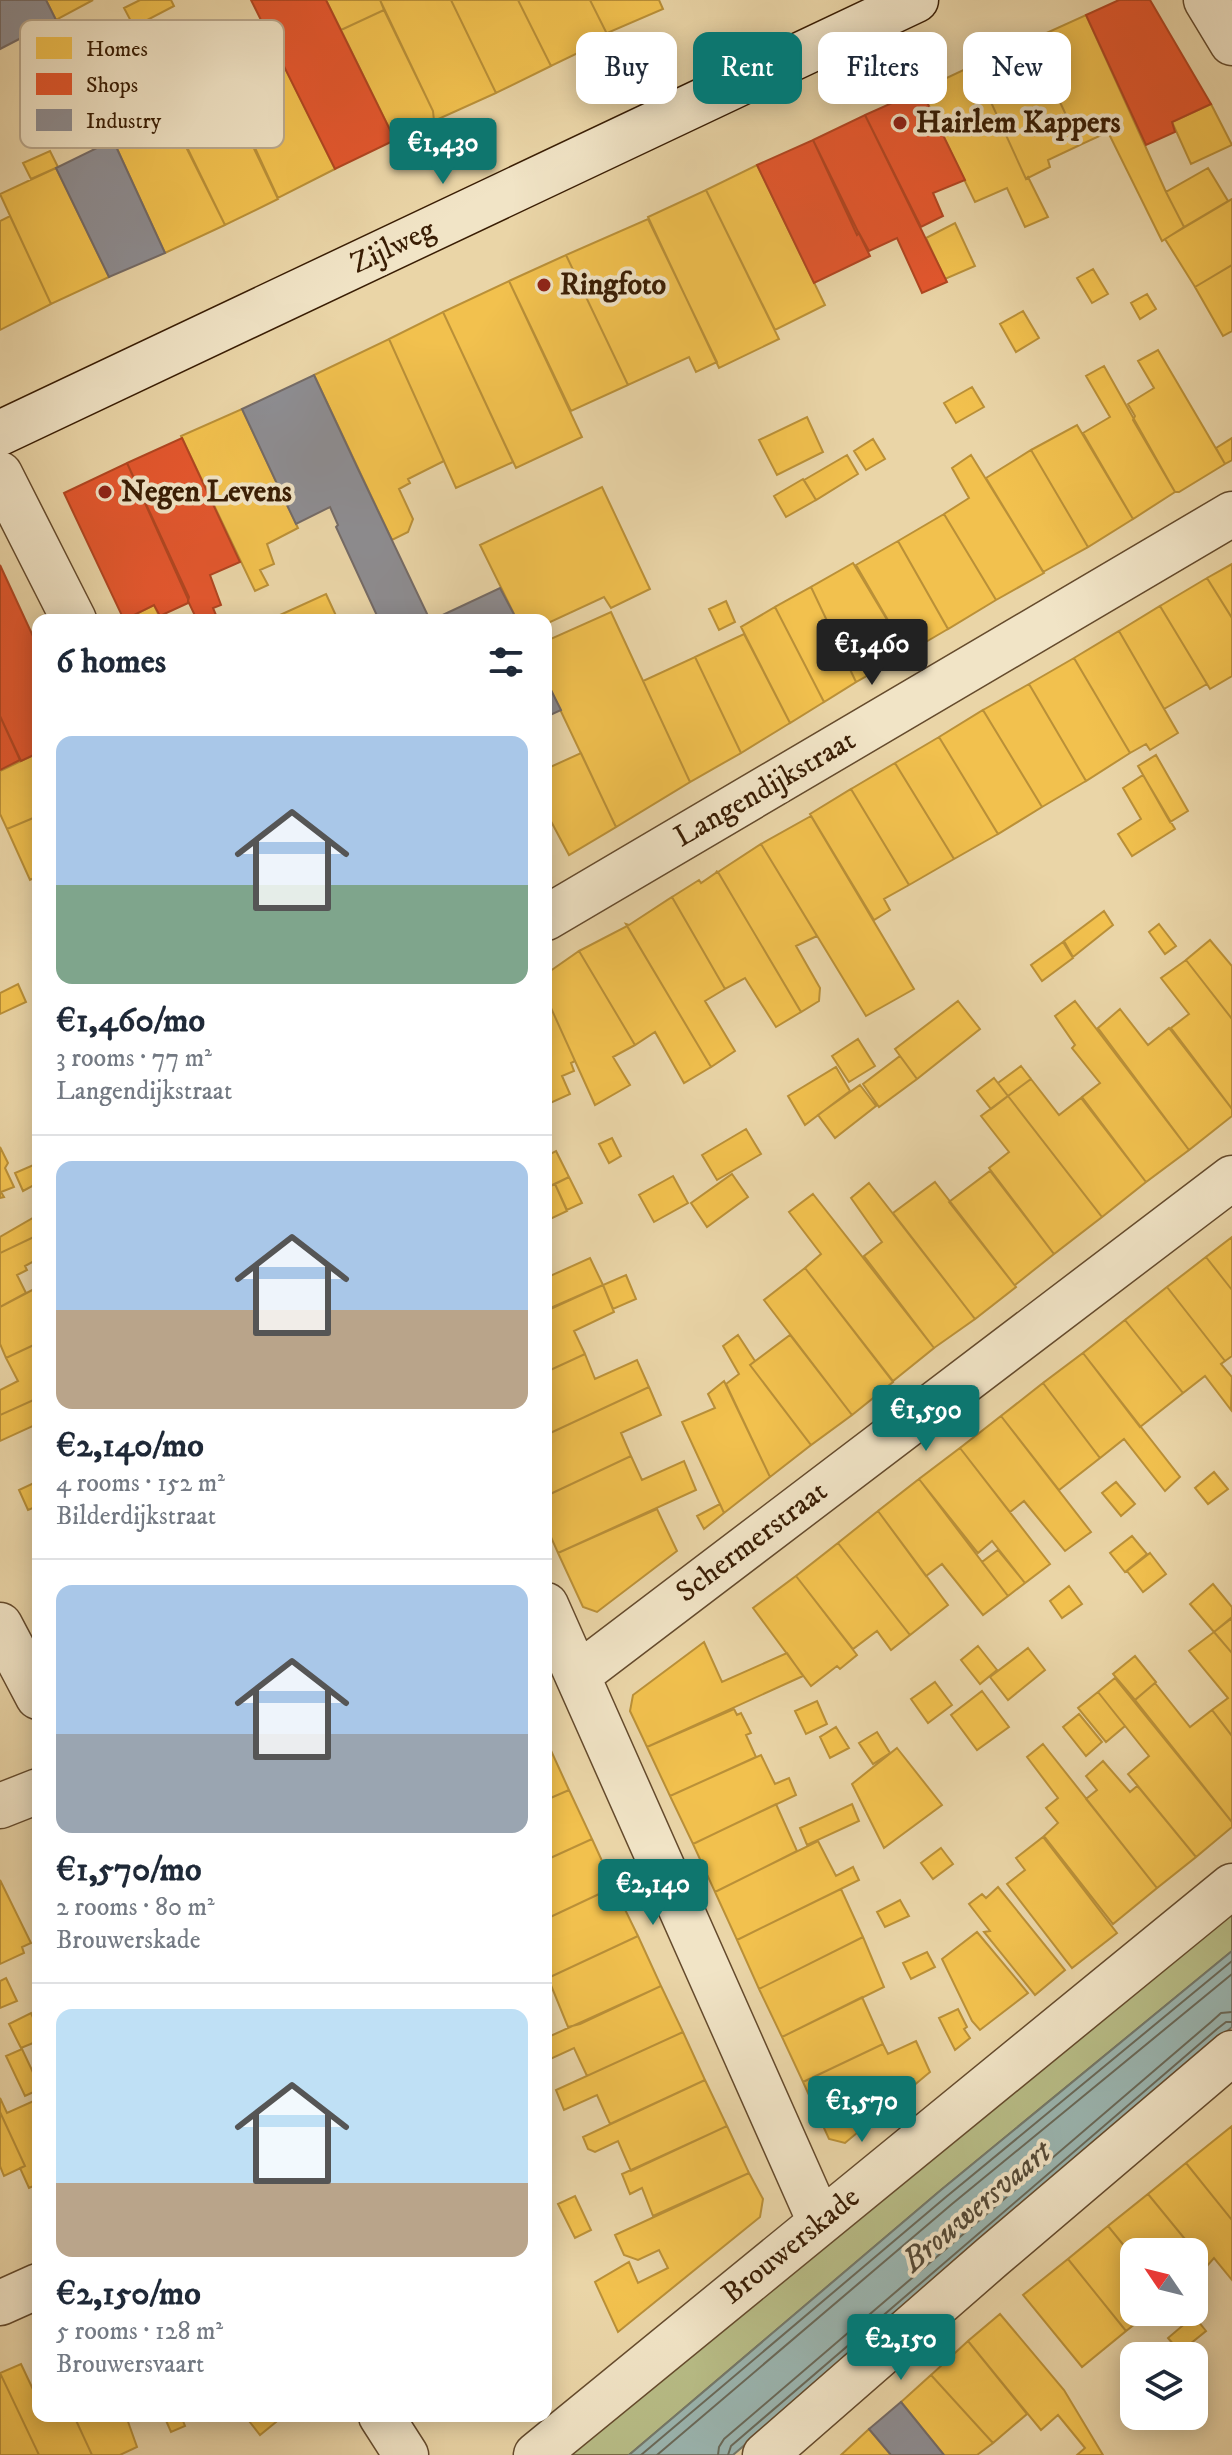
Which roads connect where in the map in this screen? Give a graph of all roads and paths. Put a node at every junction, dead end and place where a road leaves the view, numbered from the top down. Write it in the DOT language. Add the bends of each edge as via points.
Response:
graph roads {
  1 [pos="916,0"];
  2 [pos="1206,0"];
  3 [pos="1232,43"];
  4 [pos="0,433"];
  5 [pos="0,474"];
  6 [pos="1232,514"];
  7 [pos="71,614"];
  8 [pos="552,914"];
  9 [pos="1232,1178"];
  10 [pos="552,1618"];
  11 [pos="0,1625"];
  12 [pos="578,1675"];
  13 [pos="32,1686"];
  14 [pos="32,1793"];
  15 [pos="0,1806"];
  16 [pos="1232,1886"];
  17 [pos="1232,2053"];
  18 [pos="820,2222"];
  19 [pos="32,2289"];
  20 [pos="0,2303"];
  21 [pos="385,2422"];
  22 [pos="406,2455"];
  23 [pos="536,2455"];
  24 [pos="765,2455"];
  1 -- 4 [label="street, Zijlweg"];
  2 -- 3 [label="street"];
  5 -- 7 [label="street"];
  6 -- 8 [label="street, Langendijkstraat"];
  9 -- 12 [label="street, Schermerstraat"];
  10 -- 12 [label="street"];
  11 -- 13 [label="street"];
  12 -- 18 [label="street"];
  14 -- 15 [label="street"];
  16 -- 18 [label="street, Brouwerskade"];
  17 -- 24 [label="street"];
  18 -- 23 [label="street, Brouwerskade"];
  19 -- 20 [label="street"];
  21 -- 22 [label="street"];
}
